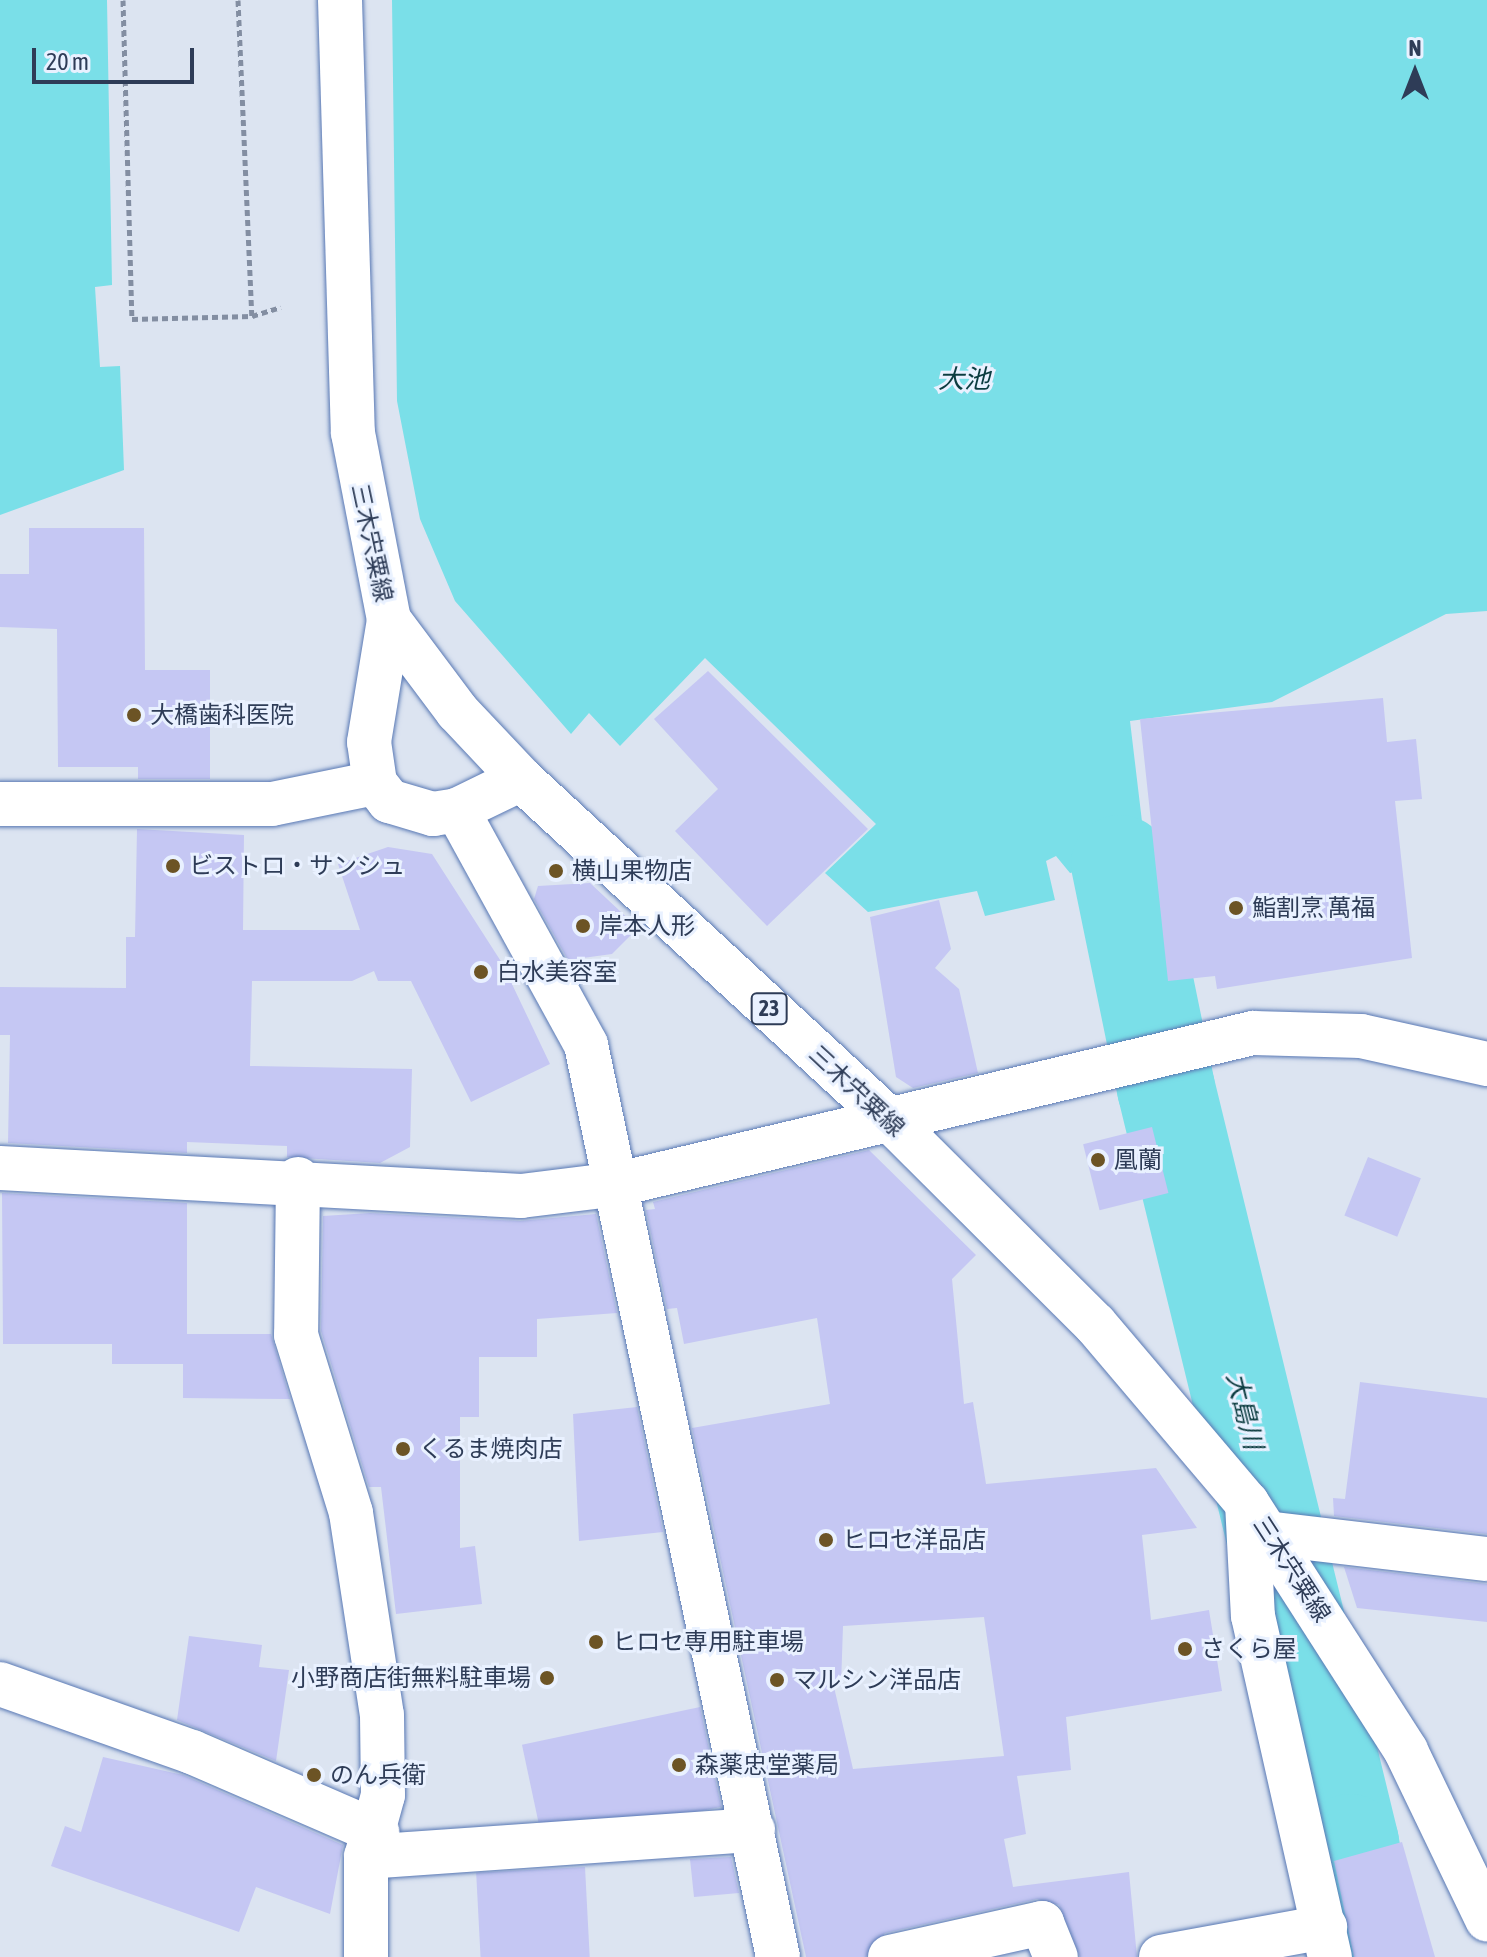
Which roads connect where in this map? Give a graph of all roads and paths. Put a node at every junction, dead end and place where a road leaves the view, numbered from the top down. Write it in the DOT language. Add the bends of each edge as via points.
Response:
graph roads {
  1 [pos="123,0"];
  2 [pos="238,0"];
  3 [pos="340,0"];
  4 [pos="281,307"];
  5 [pos="252,316"];
  6 [pos="389,620"];
  7 [pos="521,779"];
  8 [pos="375,783"];
  9 [pos="0,804"];
  10 [pos="457,810"];
  11 [pos="1487,1064"];
  12 [pos="893,1123"];
  13 [pos="0,1168"];
  14 [pos="298,1179"];
  15 [pos="619,1184"];
  16 [pos="1260,1518"];
  17 [pos="1487,1559"];
  18 [pos="0,1684"];
  19 [pos="753,1830"];
  20 [pos="371,1844"];
  21 [pos="1487,1919"];
  22 [pos="1328,1942"];
  23 [pos="366,1957"];
  24 [pos="778,1957"];
  25 [pos="890,1957"];
  26 [pos="1056,1957"];
  27 [pos="1161,1957"];
  1 -- 5 [label="path" via="132,319"];
  2 -- 5 [label="path"];
  3 -- 6 [label="street, 三木宍粟線 / 23" via="353,433"];
  4 -- 5 [label="path"];
  6 -- 7 [label="street, 三木宍粟線 / 23" via="457,711"];
  6 -- 8 [label="street" via="369,742"];
  7 -- 10 [label="street"];
  7 -- 12 [label="street, 三木宍粟線 / 23"];
  8 -- 9 [label="street" via="272,804"];
  8 -- 10 [label="street" via="389,801 433,814"];
  10 -- 15 [label="street" via="586,1045"];
  11 -- 12 [label="street" via="1361,1036 1253,1033"];
  12 -- 15 [label="street"];
  12 -- 16 [label="street, 三木宍粟線 / 23" via="1095,1324"];
  13 -- 14 [label="street"];
  14 -- 15 [label="street" via="521,1196"];
  14 -- 20 [label="street" via="296,1335 351,1513 371,1609 382,1715"];
  15 -- 19 [label="street"];
  16 -- 17 [label="street"];
  16 -- 21 [label="street, 三木宍粟線 / 23" via="1406,1751"];
  16 -- 22 [label="street" via="1253,1616"];
  18 -- 20 [label="street" via="192,1752"];
  19 -- 20 [label="street"];
  19 -- 24 [label="street"];
  20 -- 23 [label="street"];
  22 -- 27 [label="street"];
  25 -- 26 [label="street" via="1042,1923"];
}
